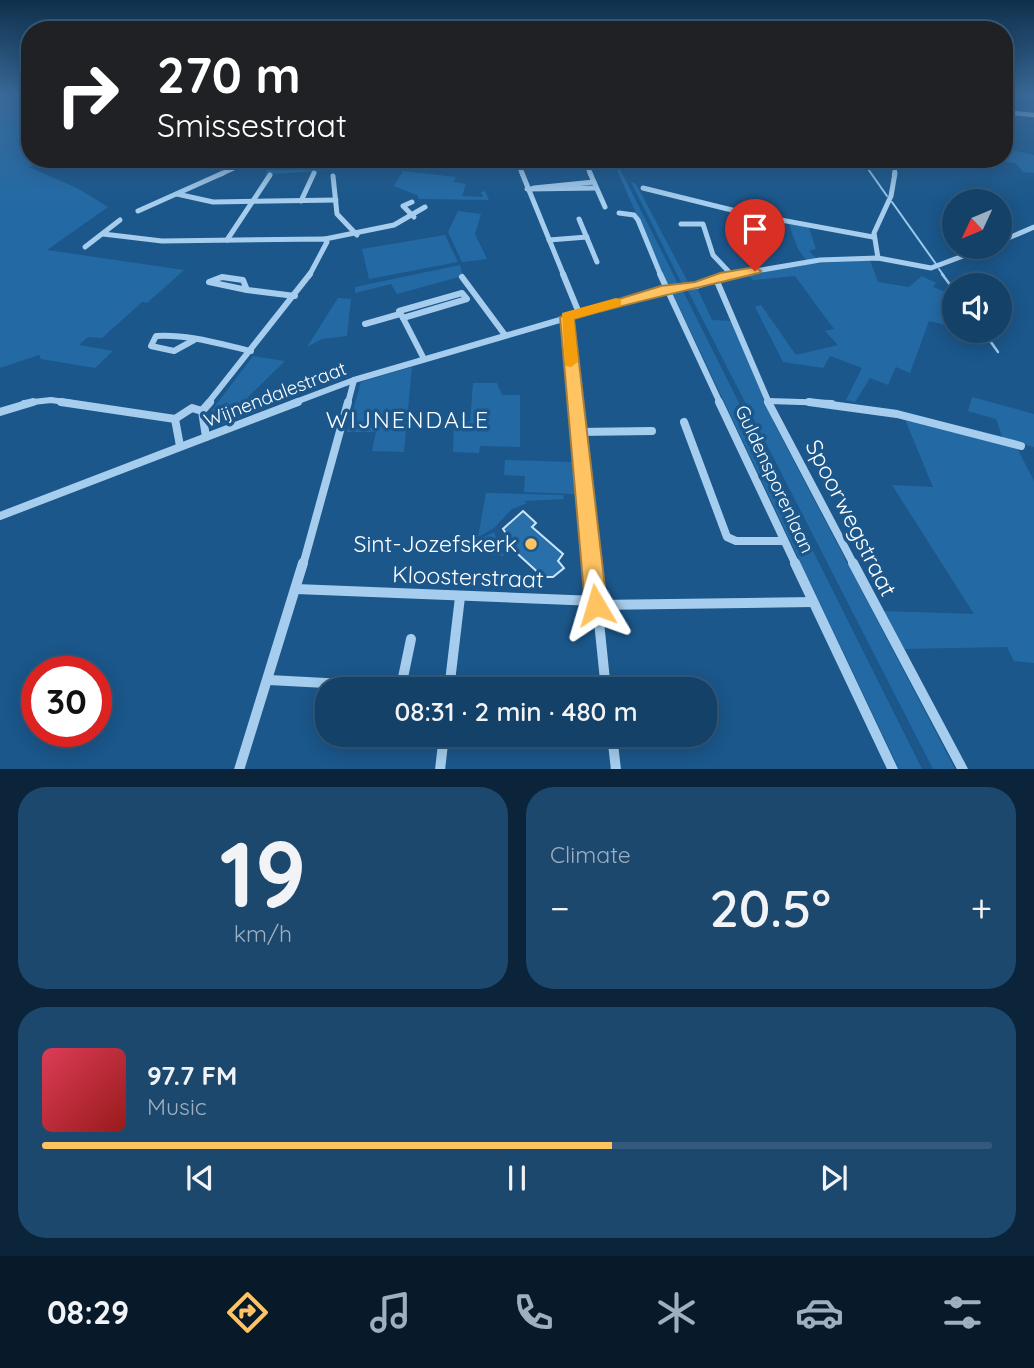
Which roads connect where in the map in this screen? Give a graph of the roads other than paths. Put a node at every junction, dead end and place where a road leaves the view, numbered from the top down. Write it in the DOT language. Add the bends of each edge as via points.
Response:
graph roads {
  1 [pos="234,168"];
  2 [pos="520,168"];
  3 [pos="588,168"];
  4 [pos="896,168"];
  5 [pos="314,173"];
  6 [pos="270,175"];
  7 [pos="333,176"];
  8 [pos="595,185"];
  9 [pos="530,188"];
  10 [pos="643,188"];
  11 [pos="177,194"];
  12 [pos="336,200"];
  13 [pos="301,201"];
  14 [pos="251,202"];
  15 [pos="412,202"];
  16 [pos="425,207"];
  17 [pos="605,208"];
  18 [pos="138,211"];
  19 [pos="619,213"];
  20 [pos="415,217"];
  21 [pos="579,219"];
  22 [pos="120,220"];
  23 [pos="681,224"];
  24 [pos="1034,227"];
  25 [pos="103,234"];
  26 [pos="357,234"];
  27 [pos="1012,236"];
  28 [pos="587,237"];
  29 [pos="873,237"];
  30 [pos="228,240"];
  31 [pos="326,240"];
  32 [pos="549,240"];
  33 [pos="85,247"];
  34 [pos="878,258"];
  35 [pos="955,259"];
  36 [pos="597,262"];
  37 [pos="731,274"];
  38 [pos="462,277"];
  39 [pos="716,279"];
  40 [pos="667,288"];
  41 [pos="247,290"];
  42 [pos="295,296"];
  43 [pos="579,313"];
  44 [pos="401,316"];
  45 [pos="567,317"];
  46 [pos="365,324"];
  47 [pos="505,335"];
  48 [pos="194,340"];
  49 [pos="251,351"];
  50 [pos="424,359"];
  51 [pos="354,380"];
  52 [pos="768,401"];
  53 [pos="202,411"];
  54 [pos="0,412"];
  55 [pos="175,419"];
  56 [pos="684,422"];
  57 [pos="652,431"];
  58 [pos="578,432"];
  59 [pos="206,437"];
  60 [pos="180,446"];
  61 [pos="1021,446"];
  62 [pos="0,516"];
  63 [pos="785,541"];
  64 [pos="296,589"];
  65 [pos="460,597"];
  66 [pos="813,602"];
  67 [pos="596,603"];
  68 [pos="411,639"];
  69 [pos="451,677"];
  70 [pos="605,677"];
  71 [pos="269,680"];
  72 [pos="443,747"];
  73 [pos="613,747"];
  74 [pos="239,769"];
  75 [pos="440,769"];
  76 [pos="616,769"];
  77 [pos="893,769"];
  78 [pos="963,769"];
  1 -- 11 [label="street"];
  2 -- 9 [label="street"];
  3 -- 8 [label="street"];
  4 -- 29 [label="street" via="891,196"];
  5 -- 13 [label="street"];
  6 -- 14 [label="street"];
  7 -- 12 [label="street"];
  8 -- 9 [label="street"];
  8 -- 17 [label="street"];
  9 -- 32 [label="street"];
  10 -- 29 [label="street" via="748,214"];
  11 -- 14 [label="street" via="202,201"];
  11 -- 18 [label="street"];
  12 -- 13 [label="street"];
  12 -- 26 [label="street" via="337,214"];
  13 -- 14 [label="street"];
  14 -- 30 [label="street"];
  15 -- 20 [label="street" via="403,206"];
  16 -- 20 [label="street"];
  19 -- 40 [label="street, Guldensporenlaan" via="638,219"];
  20 -- 26 [label="street"];
  21 -- 28 [label="street"];
  22 -- 25 [label="street"];
  23 -- 37 [label="street" via="703,224 713,255"];
  24 -- 27 [label="street"];
  25 -- 30 [label="street" via="144,240"];
  25 -- 33 [label="street"];
  26 -- 31 [label="street"];
  28 -- 32 [label="street"];
  28 -- 36 [label="street"];
  29 -- 34 [label="street"];
  30 -- 31 [label="street"];
  31 -- 42 [label="street"];
  32 -- 43 [label="street"];
  34 -- 35 [label="street, Wijnendalestraat" via="931,268"];
  34 -- 37 [label="street, Wijnendalestraat" via="820,260"];
  37 -- 39 [label="street, Wijnendalestraat"];
  38 -- 47 [label="street"];
  39 -- 40 [label="street, Wijnendalestraat"];
  39 -- 52 [label="street, Spoorwegstraat"];
  40 -- 43 [label="street, Wijnendalestraat"];
  40 -- 63 [label="street, Guldensporenlaan"];
  41 -- 41 [label="street" via="243,280 222,277 209,282"];
  41 -- 42 [label="street"];
  42 -- 49 [label="street"];
  43 -- 45 [label="street, Wijnendalestraat"];
  44 -- 44 [label="street" via="399,311 462,293 467,299"];
  44 -- 46 [label="street"];
  44 -- 50 [label="street"];
  45 -- 47 [label="street, Wijnendalestraat"];
  45 -- 58 [label="street"];
  47 -- 50 [label="street, Wijnendalestraat"];
  48 -- 48 [label="street" via="163,335 156,336 151,346 174,351"];
  48 -- 49 [label="street"];
  49 -- 53 [label="street"];
  50 -- 51 [label="street, Wijnendalestraat"];
  51 -- 59 [label="street, Wijnendalestraat"];
  51 -- 64 [label="street"];
  52 -- 61 [label="street" via="865,406"];
  52 -- 78 [label="street, Spoorwegstraat"];
  53 -- 55 [label="street" via="192,408"];
  53 -- 59 [label="street"];
  54 -- 55 [label="street" via="27,402 51,400"];
  55 -- 60 [label="street"];
  56 -- 63 [label="street" via="727,537"];
  57 -- 58 [label="street"];
  58 -- 67 [label="street"];
  59 -- 60 [label="street, Wijnendalestraat"];
  60 -- 62 [label="street, Wijnendalestraat"];
  63 -- 66 [label="street, Guldensporenlaan"];
  64 -- 65 [label="street, Kloosterstraat"];
  64 -- 71 [label="street"];
  65 -- 67 [label="street, Kloosterstraat"];
  65 -- 69 [label="street"];
  66 -- 67 [label="street, Kloosterstraat"];
  66 -- 77 [label="street, Guldensporenlaan"];
  67 -- 70 [label="street"];
  68 -- 71 [label="street" via="401,687"];
  71 -- 74 [label="street"];
  72 -- 75 [label="street"];
  73 -- 76 [label="street"];
}
